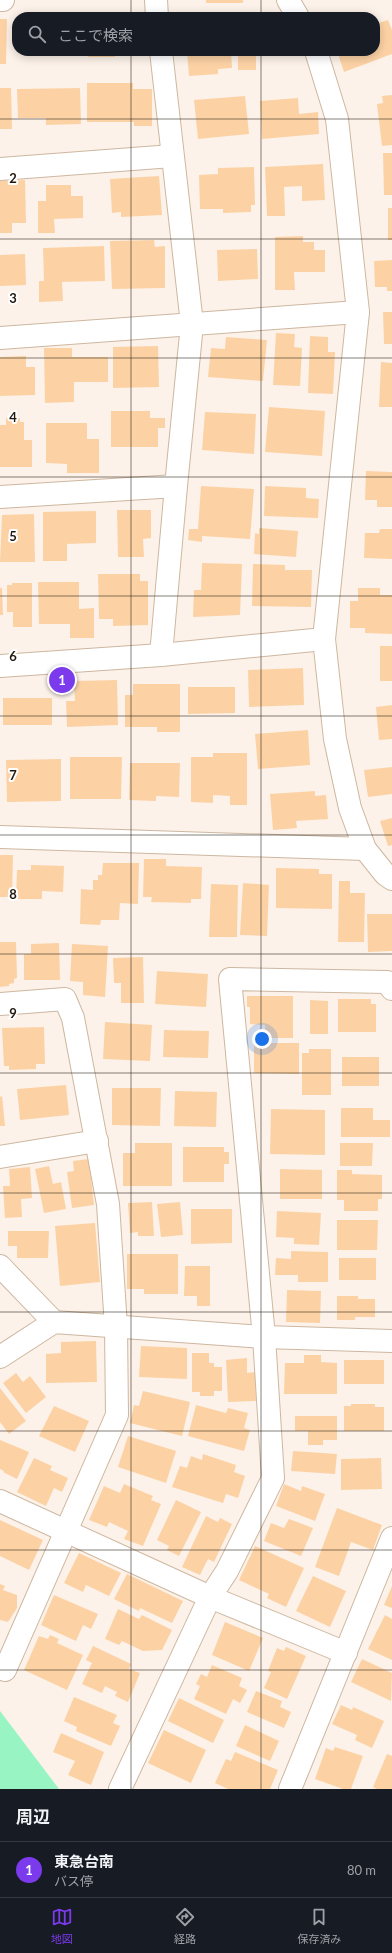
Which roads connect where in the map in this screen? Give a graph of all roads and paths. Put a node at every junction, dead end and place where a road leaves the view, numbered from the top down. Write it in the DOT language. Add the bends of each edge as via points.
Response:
graph roads {
  1 [pos="156,0"];
  2 [pos="288,0"];
  3 [pos="157,12"];
  4 [pos="295,12"];
  5 [pos="162,56"];
  6 [pos="318,56"];
  7 [pos="172,156"];
  8 [pos="0,169"];
  9 [pos="358,312"];
  10 [pos="192,324"];
  11 [pos="0,338"];
  12 [pos="176,486"];
  13 [pos="0,498"];
  14 [pos="324,639"];
  15 [pos="162,655"];
  16 [pos="0,666"];
  17 [pos="0,837"];
  18 [pos="365,849"];
  19 [pos="392,879"];
  20 [pos="392,988"];
  21 [pos="0,1004"];
  22 [pos="97,1141"];
  23 [pos="0,1157"];
  24 [pos="0,1266"];
  25 [pos="54,1322"];
  26 [pos="116,1327"];
  27 [pos="264,1337"];
  28 [pos="392,1341"];
  29 [pos="0,1357"];
  30 [pos="0,1501"];
  31 [pos="67,1531"];
  32 [pos="392,1538"];
  33 [pos="210,1597"];
  34 [pos="346,1653"];
  35 [pos="5,1670"];
  36 [pos="120,1789"];
  37 [pos="290,1789"];
  1 -- 3 [label="street"];
  2 -- 4 [label="street"];
  5 -- 7 [label="street"];
  6 -- 9 [label="street" via="337,119"];
  7 -- 8 [label="street"];
  7 -- 10 [label="street"];
  9 -- 10 [label="street"];
  9 -- 14 [label="street"];
  10 -- 11 [label="street"];
  10 -- 12 [label="street"];
  12 -- 13 [label="street"];
  12 -- 15 [label="street"];
  14 -- 15 [label="street"];
  14 -- 18 [label="street" via="335,739 350,808"];
  15 -- 16 [label="street"];
  17 -- 18 [label="street"];
  18 -- 19 [label="street"];
  20 -- 27 [label="street" via="387,982 230,979"];
  21 -- 22 [label="street" via="64,999 73,1018"];
  22 -- 23 [label="street"];
  22 -- 26 [label="street" via="108,1204"];
  24 -- 25 [label="street"];
  25 -- 26 [label="street"];
  25 -- 29 [label="street"];
  26 -- 27 [label="street"];
  26 -- 31 [label="street" via="117,1415"];
  27 -- 28 [label="street"];
  27 -- 33 [label="street" via="273,1478 227,1571"];
  30 -- 31 [label="street"];
  31 -- 33 [label="street"];
  31 -- 35 [label="street"];
  32 -- 34 [label="street"];
  33 -- 34 [label="street"];
  33 -- 36 [label="street"];
  34 -- 37 [label="street"];
}
